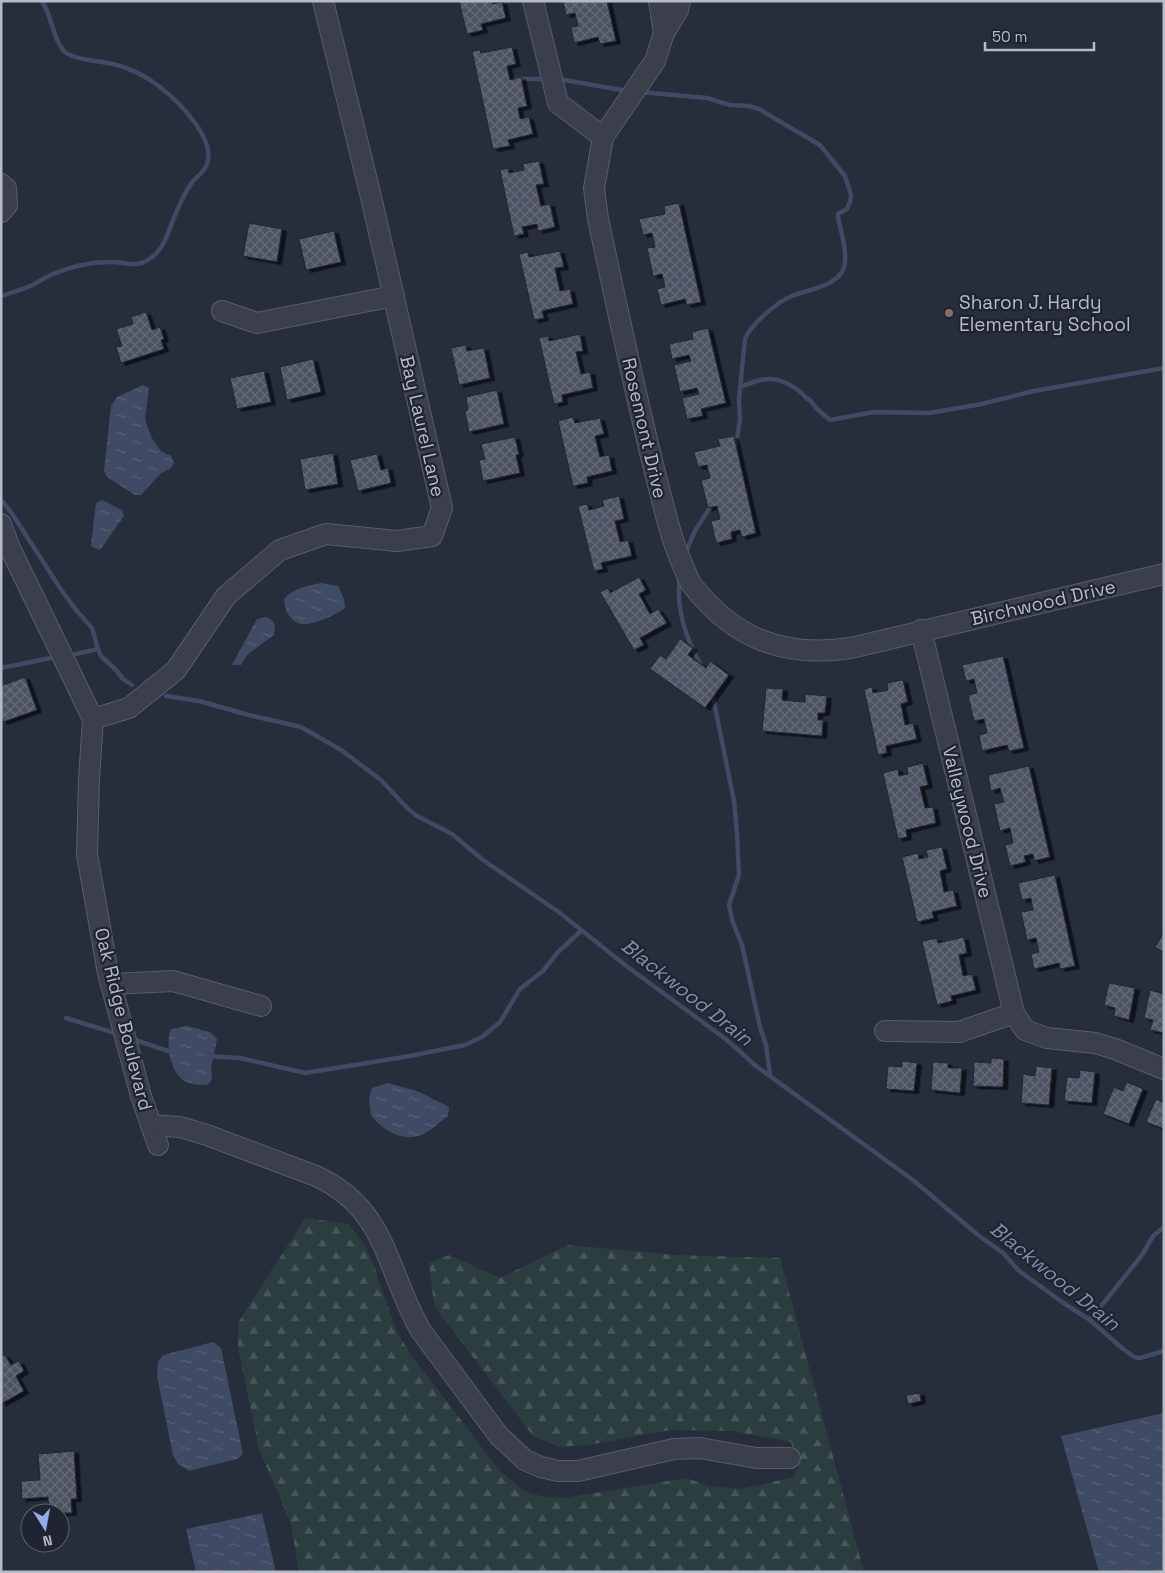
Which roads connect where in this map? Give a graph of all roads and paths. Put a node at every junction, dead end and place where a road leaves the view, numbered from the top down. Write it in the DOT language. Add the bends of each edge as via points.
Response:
graph roads {
  1 [pos="323,1"];
  2 [pos="533,1"];
  3 [pos="659,1"];
  4 [pos="680,1"];
  5 [pos="664,33"];
  6 [pos="603,136"];
  7 [pos="1,184"];
  8 [pos="1,212"];
  9 [pos="394,296"];
  10 [pos="222,311"];
  11 [pos="1,524"];
  12 [pos="1164,574"];
  13 [pos="922,630"];
  14 [pos="93,719"];
  15 [pos="112,984"];
  16 [pos="261,1006"];
  17 [pos="1014,1013"];
  18 [pos="885,1031"];
  19 [pos="1164,1069"];
  20 [pos="152,1124"];
  21 [pos="158,1145"];
  22 [pos="790,1458"];
  1 -- 9 [label="street, Bay Laurel Lane"];
  2 -- 6 [label="street" via="558,103"];
  3 -- 5 [label="street, Rosemont Drive"];
  4 -- 5 [label="street, Rosemont Drive"];
  5 -- 6 [label="street, Rosemont Drive" via="654,61"];
  6 -- 13 [label="street, Rosemont Drive" via="594,188 598,219 654,471 673,543 690,583 720,615 744,633 774,645 828,651"];
  7 -- 8 [label="street" via="6,188 7,206"];
  9 -- 10 [label="street" via="257,324"];
  9 -- 14 [label="street, Bay Laurel Lane" via="442,508 432,536 397,542 326,534 280,550 226,596 176,670 129,708"];
  11 -- 14 [label="street, Oak Ridge Boulevard"];
  12 -- 13 [label="street, Birchwood Drive"];
  13 -- 17 [label="street, Valleywood Drive"];
  14 -- 15 [label="street, Oak Ridge Boulevard" via="88,854"];
  15 -- 16 [label="street" via="173,981"];
  15 -- 20 [label="street, Oak Ridge Boulevard" via="141,1096"];
  17 -- 18 [label="street" via="959,1032"];
  17 -- 19 [label="street, Valleywood Drive" via="1025,1030 1047,1038 1095,1043"];
  20 -- 21 [label="street, Oak Ridge Boulevard"];
  20 -- 22 [label="street" via="180,1127 207,1135 316,1176 360,1206 381,1238 410,1312 421,1331 499,1436 525,1460 558,1471 578,1471 674,1450 700,1448 756,1458"];
}
